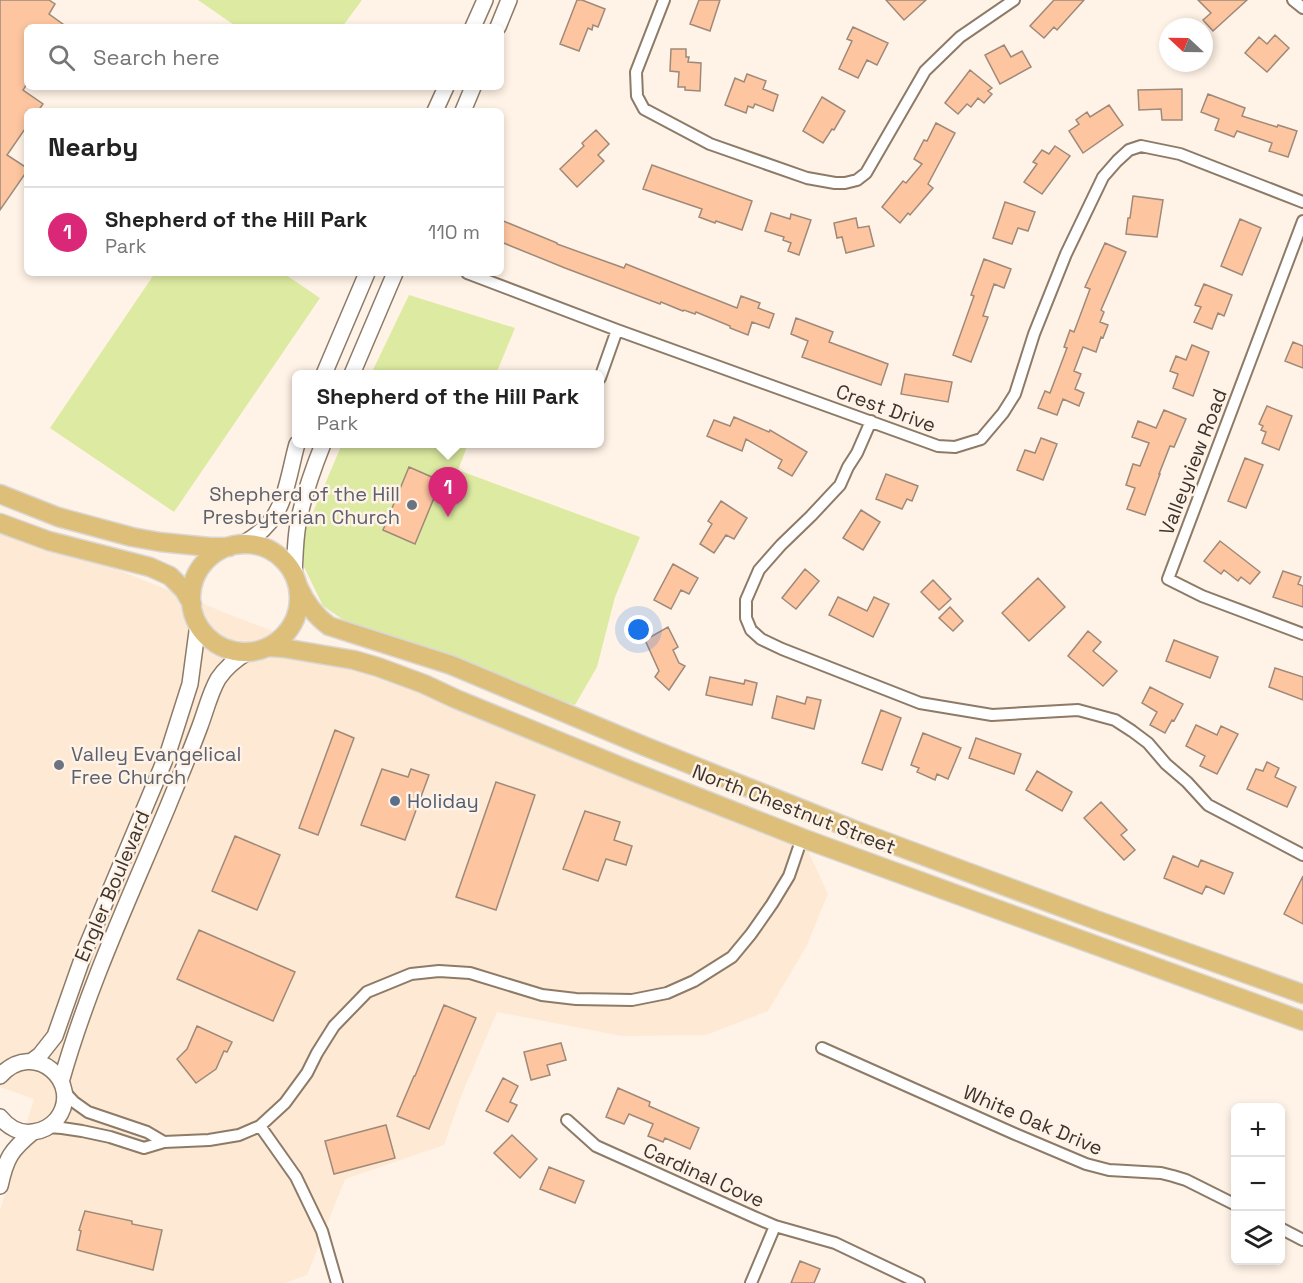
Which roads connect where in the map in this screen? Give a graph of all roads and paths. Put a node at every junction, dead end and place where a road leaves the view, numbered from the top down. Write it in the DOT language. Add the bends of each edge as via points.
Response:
graph roads {
  1 [pos="484,0"];
  2 [pos="509,0"];
  3 [pos="664,0"];
  4 [pos="1014,0"];
  5 [pos="1293,0"];
  6 [pos="1303,8"];
  7 [pos="473,24"];
  8 [pos="499,24"];
  9 [pos="445,90"];
  10 [pos="472,90"];
  11 [pos="436,108"];
  12 [pos="464,108"];
  13 [pos="1303,202"];
  14 [pos="1303,221"];
  15 [pos="366,276"];
  16 [pos="394,276"];
  17 [pos="475,276"];
  18 [pos="617,330"];
  19 [pos="326,370"];
  20 [pos="354,370"];
  21 [pos="603,370"];
  22 [pos="871,421"];
  23 [pos="296,448"];
  24 [pos="321,448"];
  25 [pos="0,494"];
  26 [pos="0,523"];
  27 [pos="236,546"];
  28 [pos="296,581"];
  29 [pos="192,604"];
  30 [pos="198,624"];
  31 [pos="1303,634"];
  32 [pos="268,647"];
  33 [pos="248,652"];
  34 [pos="802,837"];
  35 [pos="1303,855"];
  36 [pos="1303,994"];
  37 [pos="1303,1021"];
  38 [pos="822,1048"];
  39 [pos="32,1061"];
  40 [pos="7,1065"];
  41 [pos="0,1076"];
  42 [pos="63,1086"];
  43 [pos="0,1118"];
  44 [pos="567,1120"];
  45 [pos="260,1126"];
  46 [pos="40,1130"];
  47 [pos="164,1142"];
  48 [pos="0,1186"];
  49 [pos="1231,1202"];
  50 [pos="775,1226"];
  51 [pos="1285,1230"];
  52 [pos="1303,1240"];
  53 [pos="337,1283"];
  54 [pos="751,1283"];
  55 [pos="919,1283"];
  1 -- 7 [label="main road"];
  2 -- 8 [label="main road"];
  3 -- 4 [label="street" via="636,72 637,96 644,109 710,144 807,178 845,183 866,173 925,71 960,37"];
  5 -- 6 [label="street"];
  9 -- 11 [label="main road"];
  10 -- 12 [label="main road"];
  13 -- 22 [label="street, Crest Drive" via="1180,154 1141,146 1129,150 1103,177 1066,254 1015,394 981,439 955,447 938,446"];
  14 -- 31 [label="street, Valleyview Road" via="1168,579"];
  15 -- 19 [label="main road"];
  16 -- 20 [label="main road"];
  17 -- 18 [label="street, Crest Drive"];
  18 -- 21 [label="street"];
  18 -- 22 [label="street, Crest Drive"];
  22 -- 35 [label="street" via="840,485 759,570 746,600 751,630 760,639 920,703 992,715 1078,710 1115,720 1148,743 1208,805"];
  23 -- 27 [label="main road" via="278,511 254,537"];
  24 -- 28 [label="main road" via="298,525"];
  25 -- 27 [label="main road" via="58,517 132,537 209,547"];
  26 -- 29 [label="main road" via="49,542 150,567 170,576"];
  27 -- 28 [label="main road" via="252,545 273,552"];
  27 -- 29 [label="main road" via="204,564 194,583"];
  28 -- 32 [label="main road" via="296,617 285,635"];
  28 -- 36 [label="main road, North Chestnut Street" via="305,601 329,626 451,665 856,831"];
  29 -- 30 [label="main road"];
  30 -- 33 [label="main road" via="219,645"];
  30 -- 39 [label="main road, Engler Boulevard" via="190,684 170,750 90,938 55,1036"];
  32 -- 33 [label="main road"];
  32 -- 34 [label="main road, North Chestnut Street" via="378,667"];
  33 -- 42 [label="main road, Engler Boulevard" via="232,663 213,689 99,970 70,1048"];
  34 -- 37 [label="main road, North Chestnut Street"];
  34 -- 45 [label="street" via="789,876 752,934 732,957 694,981 667,993 632,1000 576,999 542,995 470,973 411,974 367,992 334,1026 285,1103"];
  38 -- 49 [label="street, White Oak Drive" via="1086,1164 1173,1176"];
  39 -- 40 [label="main road"];
  39 -- 42 [label="main road" via="50,1068"];
  40 -- 41 [label="main road"];
  42 -- 46 [label="main road, Engler Boulevard" via="64,1100 58,1117"];
  42 -- 47 [label="street" via="74,1102 88,1112 147,1132"];
  43 -- 46 [label="main road" via="18,1131"];
  44 -- 50 [label="street, Cardinal Cove" via="597,1146"];
  45 -- 47 [label="street" via="239,1135"];
  45 -- 53 [label="street" via="296,1177 322,1231"];
  46 -- 47 [label="street" via="82,1131 144,1148"];
  46 -- 48 [label="main road" via="16,1146"];
  50 -- 54 [label="street"];
  50 -- 55 [label="street, Cardinal Cove" via="836,1243"];
  51 -- 52 [label="street"];
}
